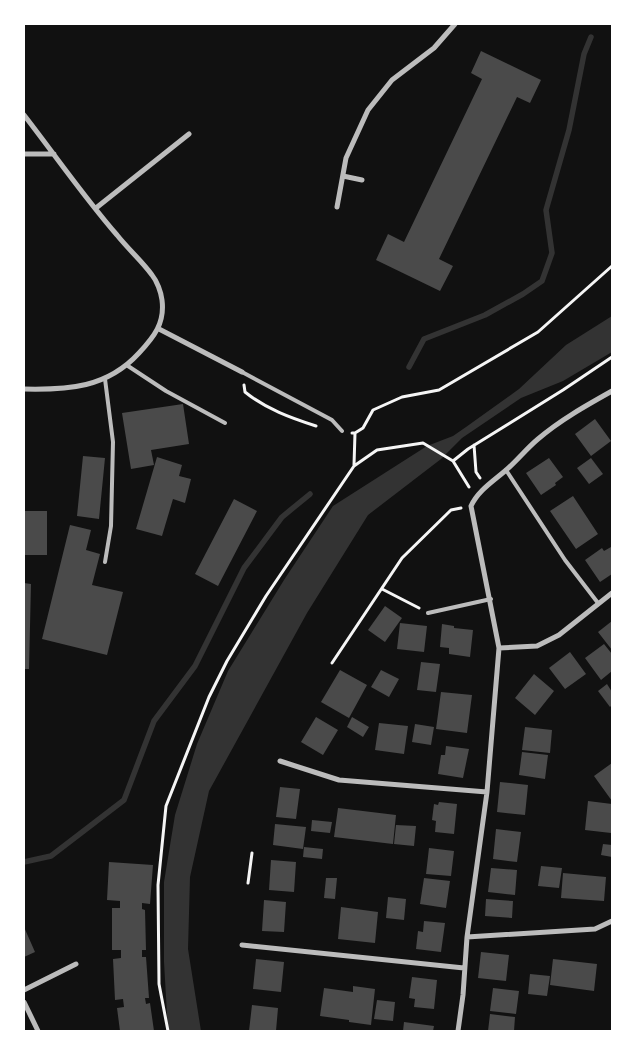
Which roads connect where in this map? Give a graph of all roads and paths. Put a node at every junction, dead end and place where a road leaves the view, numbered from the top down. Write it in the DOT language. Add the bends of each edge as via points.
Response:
graph roads {
  1 [pos="456,24"];
  2 [pos="24,115"];
  3 [pos="189,134"];
  4 [pos="24,154"];
  5 [pos="54,154"];
  6 [pos="343,176"];
  7 [pos="362,180"];
  8 [pos="337,207"];
  9 [pos="96,208"];
  10 [pos="612,266"];
  11 [pos="159,329"];
  12 [pos="612,357"];
  13 [pos="128,366"];
  14 [pos="242,372"];
  15 [pos="105,379"];
  16 [pos="24,389"];
  17 [pos="612,391"];
  18 [pos="226,423"];
  19 [pos="342,431"];
  20 [pos="474,445"];
  21 [pos="453,461"];
  22 [pos="354,466"];
  23 [pos="506,470"];
  24 [pos="466,481"];
  25 [pos="486,486"];
  26 [pos="471,506"];
  27 [pos="105,562"];
  28 [pos="382,589"];
  29 [pos="612,593"];
  30 [pos="491,599"];
  31 [pos="598,604"];
  32 [pos="428,613"];
  33 [pos="500,648"];
  34 [pos="332,662"];
  35 [pos="280,761"];
  36 [pos="487,792"];
  37 [pos="252,853"];
  38 [pos="248,883"];
  39 [pos="612,921"];
  40 [pos="467,936"];
  41 [pos="242,945"];
  42 [pos="76,964"];
  43 [pos="464,968"];
  44 [pos="24,990"];
  45 [pos="24,1002"];
  46 [pos="38,1031"];
  47 [pos="168,1031"];
  48 [pos="458,1031"];
  1 -- 6 [label="street" via="434,48 392,80 368,110 346,158"];
  2 -- 5 [label="street"];
  3 -- 9 [label="street"];
  4 -- 5 [label="street"];
  5 -- 9 [label="street"];
  6 -- 7 [label="street"];
  6 -- 8 [label="street"];
  9 -- 11 [label="street" via="154,276 162,297"];
  10 -- 22 [label="path" via="538,332 439,390 402,397 373,410 363,428 355,434"];
  11 -- 13 [label="street"];
  11 -- 14 [label="street"];
  12 -- 20 [label="path"];
  13 -- 15 [label="street"];
  13 -- 18 [label="lane" via="166,391"];
  14 -- 19 [label="lane" via="332,420"];
  15 -- 16 [label="street" via="80,387"];
  15 -- 27 [label="lane" via="113,442 111,526"];
  17 -- 23 [label="street" via="538,438"];
  20 -- 21 [label="path"];
  20 -- 25 [label="path" via="476,472"];
  21 -- 22 [label="path" via="423,443 377,450"];
  21 -- 24 [label="path"];
  22 -- 47 [label="path" via="266,596 227,661 209,697 166,806 158,895 159,984"];
  23 -- 25 [label="street"];
  23 -- 31 [label="lane" via="564,560"];
  25 -- 26 [label="street"];
  26 -- 28 [label="path" via="451,510 402,558"];
  26 -- 30 [label="street"];
  28 -- 32 [label="path"];
  28 -- 34 [label="path"];
  29 -- 31 [label="street"];
  30 -- 32 [label="lane"];
  30 -- 33 [label="street"];
  31 -- 33 [label="street" via="559,635 537,646"];
  33 -- 36 [label="street"];
  35 -- 36 [label="street" via="339,780"];
  36 -- 40 [label="street"];
  37 -- 38 [label="path"];
  39 -- 40 [label="street" via="595,929"];
  40 -- 43 [label="street"];
  41 -- 43 [label="street"];
  42 -- 44 [label="street"];
  43 -- 48 [label="street"];
  45 -- 46 [label="street"];
}
